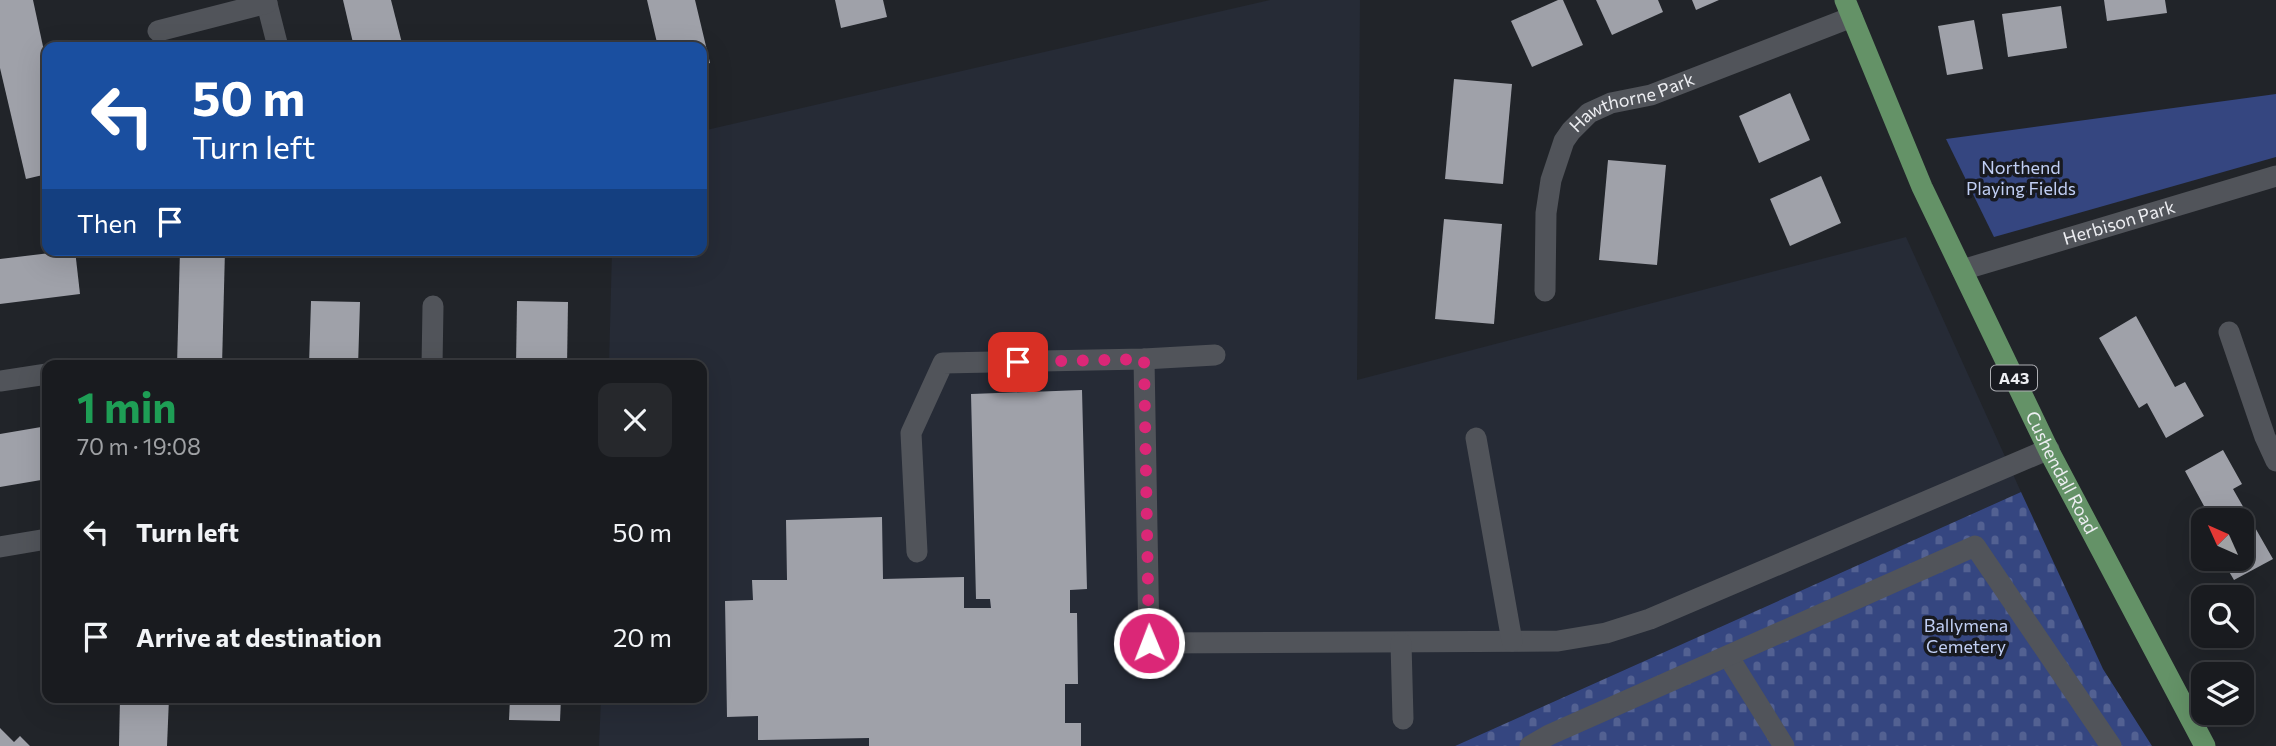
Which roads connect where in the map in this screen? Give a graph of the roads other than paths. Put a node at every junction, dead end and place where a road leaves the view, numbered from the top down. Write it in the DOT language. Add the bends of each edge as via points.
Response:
graph roads {
  1 [pos="266,2"];
  2 [pos="1849,9"];
  3 [pos="158,31"];
  4 [pos="277,42"];
  5 [pos="2276,176"];
  6 [pos="1962,270"];
  7 [pos="1545,291"];
  8 [pos="433,306"];
  9 [pos="2229,332"];
  10 [pos="1215,355"];
  11 [pos="1144,359"];
  12 [pos="432,360"];
  13 [pos="42,375"];
  14 [pos="0,381"];
  15 [pos="1476,438"];
  16 [pos="2049,449"];
  17 [pos="2276,461"];
  18 [pos="42,540"];
  19 [pos="0,547"];
  20 [pos="917,552"];
  21 [pos="1512,642"];
  22 [pos="1401,643"];
  23 [pos="1728,656"];
  24 [pos="1403,719"];
  25 [pos="1530,746"];
  26 [pos="1784,746"];
  27 [pos="2111,746"];
  28 [pos="2205,746"];
  1 -- 3 [label="street"];
  1 -- 4 [label="street"];
  2 -- 6 [label="main road, Cushendall Road / A43" via="1922,187"];
  2 -- 7 [label="street, Hawthorne Park" via="1651,95 1611,103 1589,114 1564,141 1551,180"];
  5 -- 6 [label="street, Herbison Park"];
  6 -- 16 [label="main road, Cushendall Road / A43"];
  8 -- 12 [label="street"];
  9 -- 17 [label="street"];
  10 -- 11 [label="street"];
  11 -- 20 [label="street" via="943,363 911,433"];
  11 -- 22 [label="street" via="1149,643"];
  13 -- 14 [label="street"];
  15 -- 21 [label="street"];
  16 -- 21 [label="street" via="1650,619 1558,641"];
  16 -- 28 [label="main road, Cushendall Road / A43"];
  18 -- 19 [label="street"];
  21 -- 22 [label="street"];
  22 -- 24 [label="street"];
  23 -- 25 [label="street"];
  23 -- 26 [label="street"];
  23 -- 27 [label="street" via="1975,546"];
}
